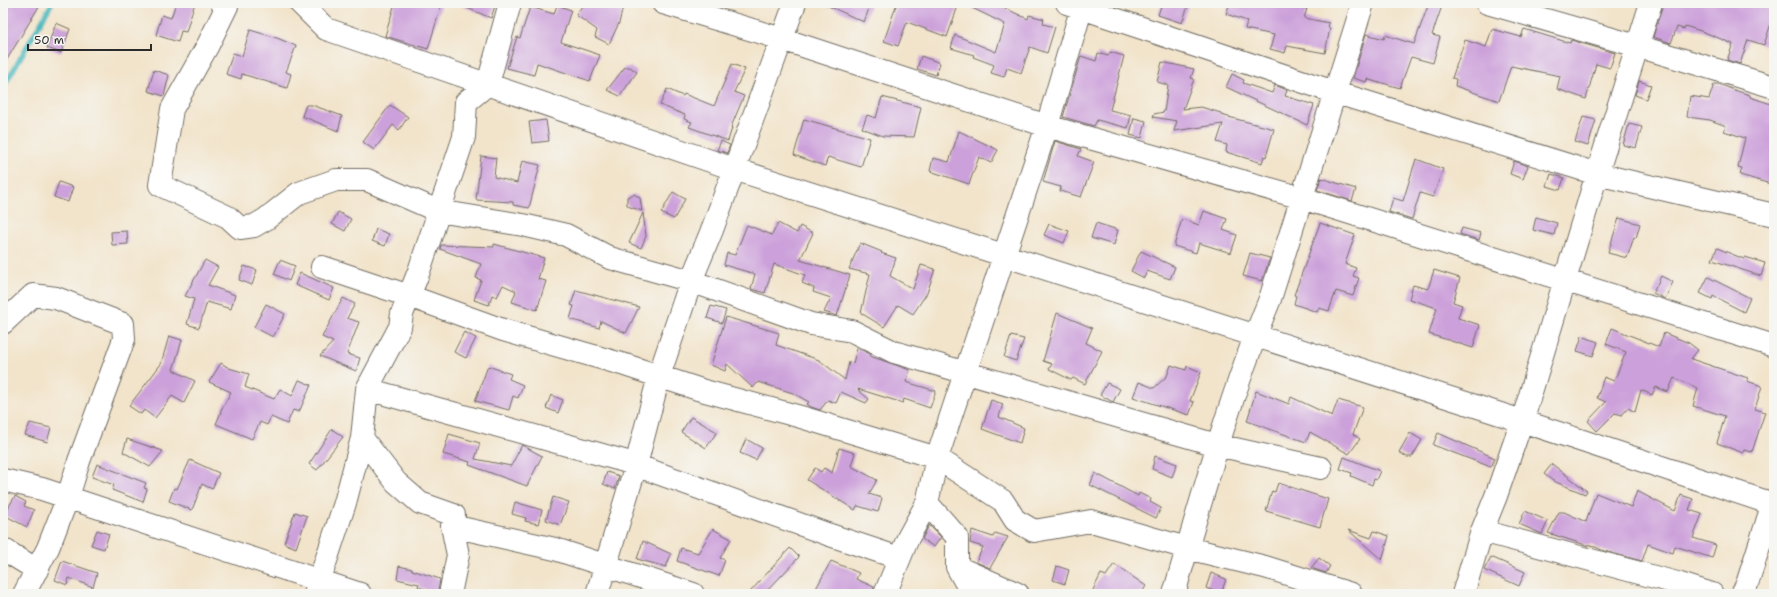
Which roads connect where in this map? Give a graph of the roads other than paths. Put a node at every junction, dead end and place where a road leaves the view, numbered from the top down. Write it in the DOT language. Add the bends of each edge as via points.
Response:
graph roads {
  1 [pos="300,3"];
  2 [pos="510,3"];
  3 [pos="663,3"];
  4 [pos="795,3"];
  5 [pos="1362,3"];
  6 [pos="1487,3"];
  7 [pos="1651,3"];
  8 [pos="227,4"];
  9 [pos="1077,4"];
  10 [pos="782,39"];
  11 [pos="1637,46"];
  12 [pos="488,84"];
  13 [pos="1774,87"];
  14 [pos="1334,92"];
  15 [pos="1047,126"];
  16 [pos="734,169"];
  17 [pos="1596,174"];
  18 [pos="1302,198"];
  19 [pos="438,211"];
  20 [pos="1774,215"];
  21 [pos="1004,256"];
  22 [pos="322,267"];
  23 [pos="1565,280"];
  24 [pos="691,281"];
  25 [pos="409,296"];
  26 [pos="3,323"];
  27 [pos="1255,336"];
  28 [pos="1774,346"];
  29 [pos="964,372"];
  30 [pos="659,376"];
  31 [pos="367,390"];
  32 [pos="1522,420"];
  33 [pos="362,438"];
  34 [pos="1217,445"];
  35 [pos="937,458"];
  36 [pos="636,465"];
  37 [pos="1321,468"];
  38 [pos="3,480"];
  39 [pos="68,497"];
  40 [pos="1773,502"];
  41 [pos="927,503"];
  42 [pos="452,526"];
  43 [pos="1482,531"];
  44 [pos="1187,548"];
  45 [pos="3,549"];
  46 [pos="900,558"];
  47 [pos="606,566"];
  48 [pos="957,567"];
  49 [pos="37,570"];
  50 [pos="318,587"];
  51 [pos="24,594"];
  52 [pos="360,594"];
  53 [pos="450,594"];
  54 [pos="597,594"];
  55 [pos="693,594"];
  56 [pos="885,594"];
  57 [pos="972,594"];
  58 [pos="1018,594"];
  59 [pos="1174,594"];
  60 [pos="1351,594"];
  61 [pos="1463,594"];
  62 [pos="1712,594"];
  63 [pos="1742,594"];
  1 -- 12 [label="street" via="326,29"];
  2 -- 12 [label="street"];
  3 -- 10 [label="street"];
  4 -- 10 [label="street"];
  5 -- 14 [label="street"];
  6 -- 11 [label="street"];
  7 -- 11 [label="street"];
  8 -- 19 [label="street" via="208,45 172,109 160,185 228,217 240,228 254,226 266,219 299,193 336,180 367,180"];
  9 -- 14 [label="street"];
  9 -- 15 [label="street"];
  10 -- 15 [label="street"];
  10 -- 16 [label="street"];
  11 -- 13 [label="street"];
  11 -- 17 [label="street"];
  12 -- 16 [label="street"];
  12 -- 19 [label="street" via="466,102 464,137"];
  14 -- 17 [label="street"];
  14 -- 18 [label="street"];
  15 -- 18 [label="street"];
  15 -- 21 [label="street"];
  16 -- 21 [label="street"];
  16 -- 24 [label="street"];
  17 -- 20 [label="street"];
  17 -- 23 [label="street"];
  18 -- 23 [label="street"];
  18 -- 27 [label="street" via="1270,299"];
  19 -- 24 [label="street" via="566,235 610,258"];
  19 -- 25 [label="street"];
  21 -- 27 [label="street"];
  21 -- 29 [label="street"];
  22 -- 25 [label="street"];
  23 -- 28 [label="street"];
  23 -- 32 [label="street"];
  24 -- 29 [label="street" via="811,324 852,331 894,352"];
  24 -- 30 [label="street"];
  25 -- 30 [label="street" via="503,330"];
  25 -- 31 [label="street" via="400,327"];
  26 -- 39 [label="street" via="33,295 56,298 123,324 124,339"];
  27 -- 32 [label="street"];
  27 -- 34 [label="street"];
  29 -- 34 [label="street"];
  29 -- 35 [label="street"];
  30 -- 35 [label="street"];
  30 -- 36 [label="street"];
  31 -- 33 [label="street"];
  31 -- 36 [label="street"];
  32 -- 40 [label="street"];
  32 -- 43 [label="street"];
  33 -- 42 [label="street" via="396,482 420,503 454,515"];
  33 -- 50 [label="street"];
  34 -- 37 [label="street"];
  34 -- 44 [label="street"];
  35 -- 41 [label="street"];
  35 -- 44 [label="street" via="1003,501 1014,520 1034,531 1091,521"];
  36 -- 46 [label="street"];
  36 -- 47 [label="street"];
  38 -- 39 [label="street"];
  39 -- 49 [label="street"];
  39 -- 50 [label="street"];
  40 -- 63 [label="street"];
  41 -- 46 [label="street"];
  41 -- 48 [label="street" via="957,537"];
  42 -- 47 [label="street" via="555,549"];
  42 -- 53 [label="street" via="458,555"];
  43 -- 61 [label="street"];
  43 -- 62 [label="street"];
  44 -- 59 [label="street"];
  44 -- 60 [label="street" via="1265,567"];
  45 -- 49 [label="street"];
  46 -- 56 [label="street"];
  47 -- 54 [label="street"];
  47 -- 55 [label="street"];
  48 -- 57 [label="street"];
  48 -- 58 [label="street"];
  49 -- 51 [label="street"];
  50 -- 52 [label="street"];
}
